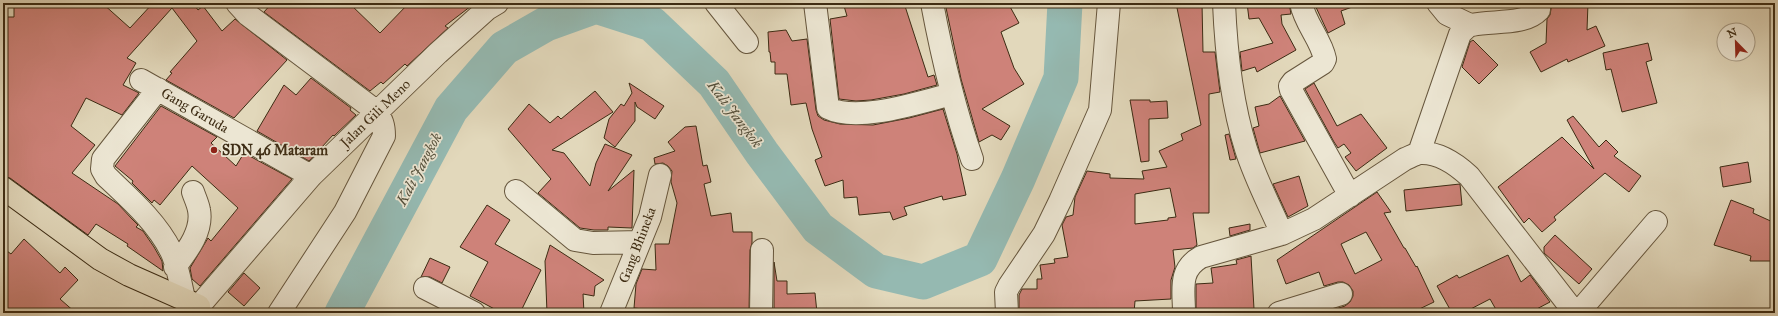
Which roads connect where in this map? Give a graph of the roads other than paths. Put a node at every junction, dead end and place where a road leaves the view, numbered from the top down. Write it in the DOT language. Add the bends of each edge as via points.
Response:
graph roads {
  1 [pos="497,3"];
  2 [pos="716,3"];
  3 [pos="815,3"];
  4 [pos="932,3"];
  5 [pos="1109,3"];
  6 [pos="1224,3"];
  7 [pos="1301,3"];
  8 [pos="1438,3"];
  9 [pos="1539,3"];
  10 [pos="248,7"];
  11 [pos="1470,25"];
  12 [pos="746,42"];
  13 [pos="952,94"];
  14 [pos="376,111"];
  15 [pos="1419,153"];
  16 [pos="972,159"];
  17 [pos="660,175"];
  18 [pos="311,176"];
  19 [pos="3,188"];
  20 [pos="516,191"];
  21 [pos="193,192"];
  22 [pos="1350,196"];
  23 [pos="1656,222"];
  24 [pos="1282,234"];
  25 [pos="640,242"];
  26 [pos="762,250"];
  27 [pos="175,267"];
  28 [pos="425,288"];
  29 [pos="1341,294"];
  30 [pos="196,308"];
  31 [pos="279,313"];
  32 [pos="474,313"];
  33 [pos="611,313"];
  34 [pos="761,313"];
  35 [pos="1007,313"];
  36 [pos="1184,313"];
  37 [pos="1279,313"];
  38 [pos="1576,313"];
  1 -- 14 [label="street, Jalan Gili Meno" via="475,19"];
  2 -- 12 [label="street"];
  3 -- 13 [label="street" via="828,108 836,112 878,112"];
  4 -- 13 [label="street"];
  5 -- 35 [label="street" via="1100,110 1044,234 1006,292"];
  6 -- 24 [label="street" via="1228,64 1238,121 1249,157"];
  7 -- 22 [label="street" via="1303,14 1325,59 1323,63 1293,82 1291,90"];
  8 -- 11 [label="street" via="1447,14"];
  9 -- 11 [label="street" via="1539,10 1536,13 1521,19"];
  10 -- 14 [label="street"];
  11 -- 15 [label="street" via="1457,39"];
  13 -- 16 [label="street"];
  14 -- 18 [label="street, Jalan Gili Meno"];
  14 -- 31 [label="street" via="384,126 384,136 345,212"];
  15 -- 22 [label="street" via="1405,159"];
  15 -- 38 [label="street" via="1445,159 1465,173"];
  17 -- 25 [label="street, Gang Bhineka" via="650,217"];
  18 -- 27 [label="street, Gang Garuda" via="149,85 103,159 102,169 161,234 171,252"];
  18 -- 30 [label="street, Jalan Gili Meno"];
  19 -- 30 [label="main road" via="100,259"];
  20 -- 25 [label="street" via="575,240 593,243"];
  21 -- 27 [label="street" via="199,212 197,230 191,245"];
  22 -- 24 [label="street" via="1314,219"];
  23 -- 38 [label="street"];
  24 -- 36 [label="street" via="1201,257 1193,262 1187,268 1184,278"];
  25 -- 33 [label="street, Gang Bhineka"];
  26 -- 34 [label="street"];
  27 -- 30 [label="street"];
  28 -- 32 [label="street"];
  29 -- 37 [label="street"];
}
